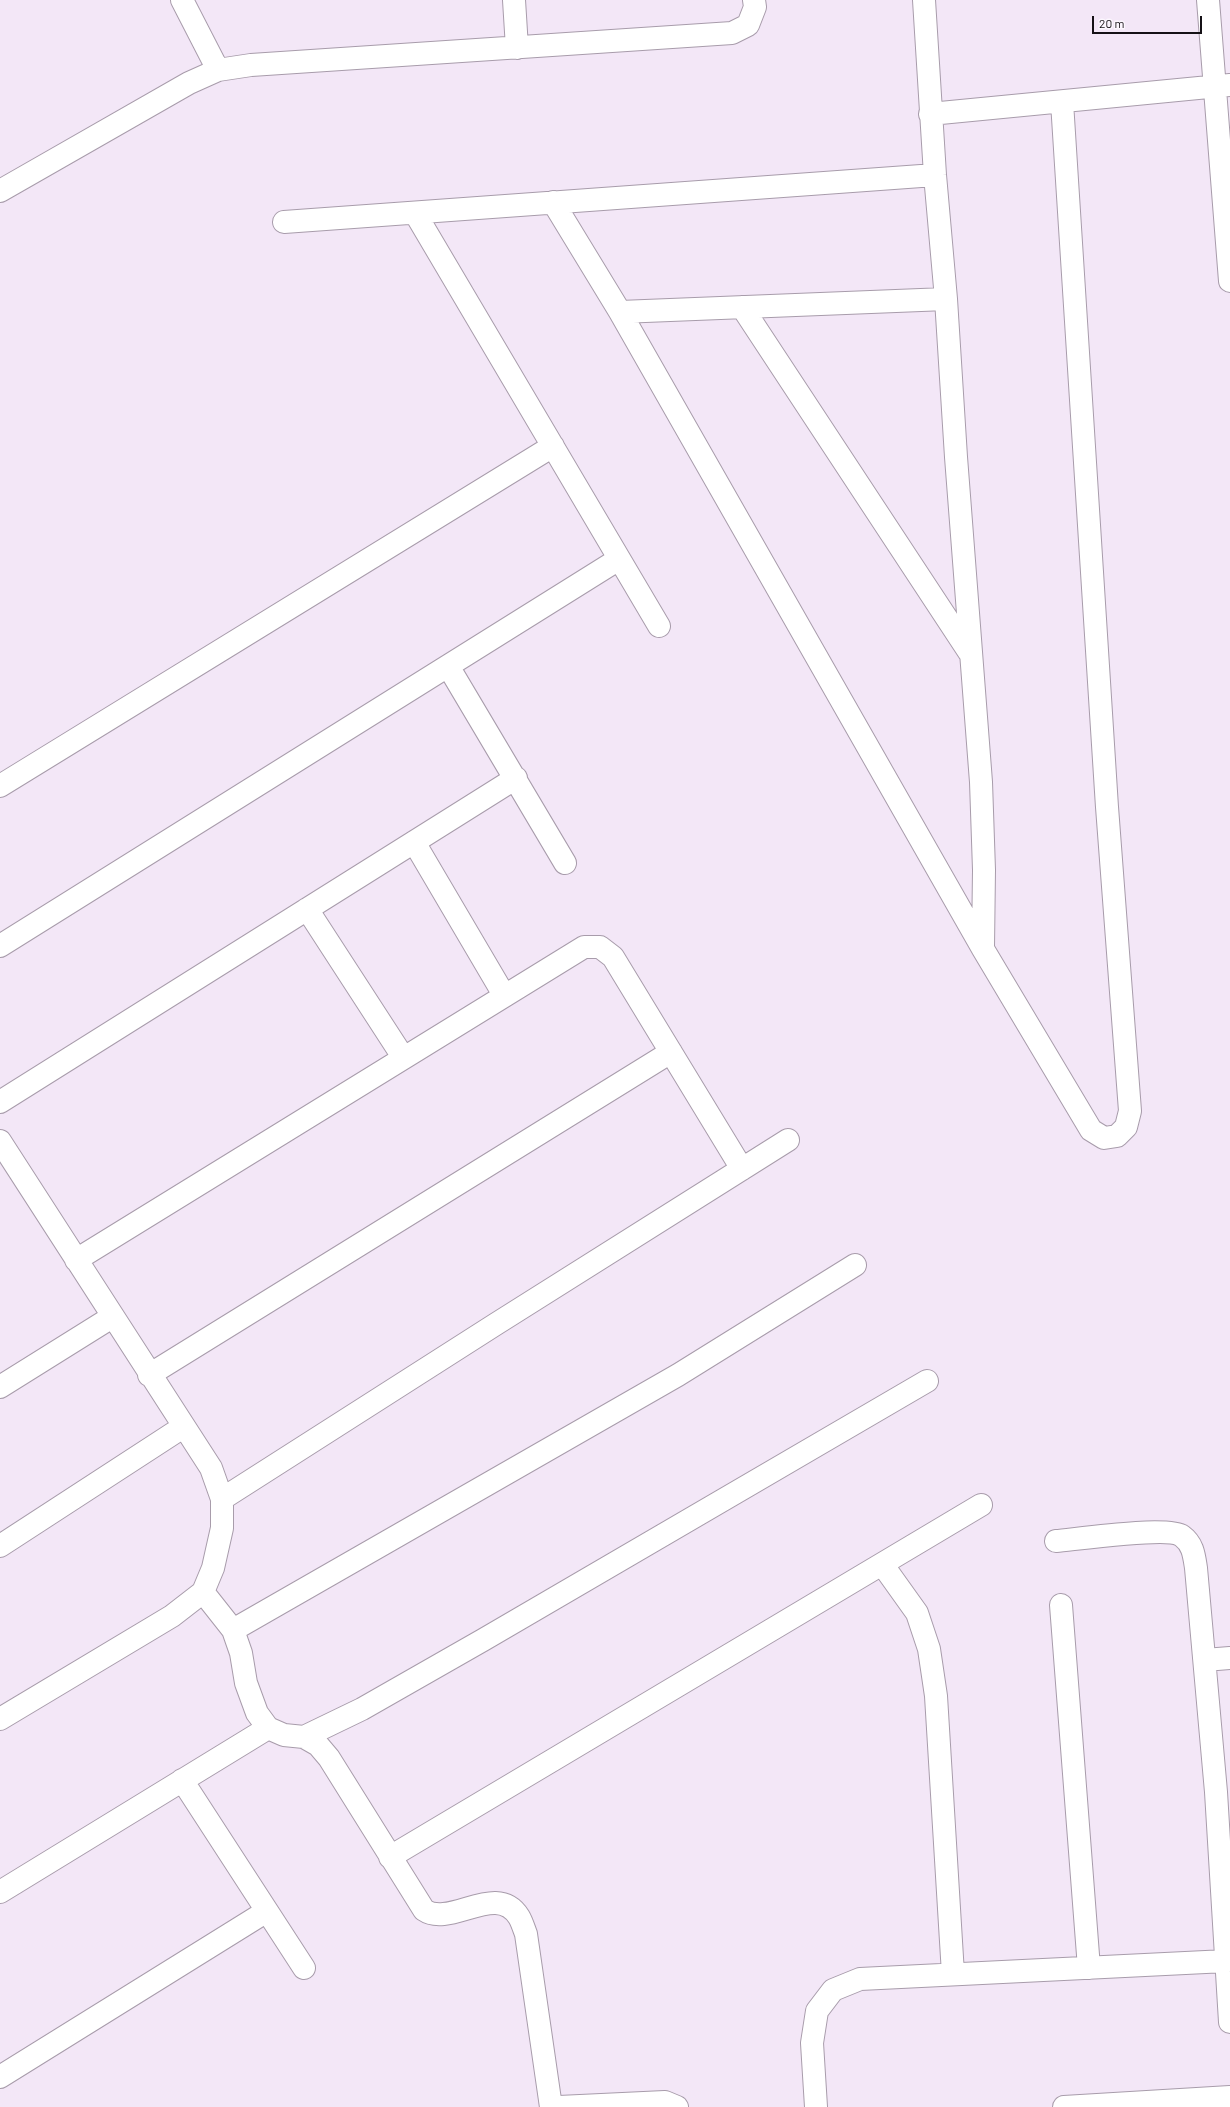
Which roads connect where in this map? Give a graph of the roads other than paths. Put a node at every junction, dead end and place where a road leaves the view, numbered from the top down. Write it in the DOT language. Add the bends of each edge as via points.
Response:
graph roads {
  1 [pos="182,0"];
  2 [pos="514,0"];
  3 [pos="754,0"];
  4 [pos="924,0"];
  5 [pos="1208,0"];
  6 [pos="517,48"];
  7 [pos="218,70"];
  8 [pos="1222,86"];
  9 [pos="1062,102"];
  10 [pos="930,114"];
  11 [pos="935,175"];
  12 [pos="0,191"];
  13 [pos="1227,199"];
  14 [pos="553,202"];
  15 [pos="415,213"];
  16 [pos="284,222"];
  17 [pos="1230,281"];
  18 [pos="946,298"];
  19 [pos="742,307"];
  20 [pos="620,312"];
  21 [pos="553,446"];
  22 [pos="619,559"];
  23 [pos="658,626"];
  24 [pos="970,653"];
  25 [pos="448,666"];
  26 [pos="516,778"];
  27 [pos="0,786"];
  28 [pos="414,842"];
  29 [pos="565,863"];
  30 [pos="307,909"];
  31 [pos="0,946"];
  32 [pos="982,949"];
  33 [pos="504,995"];
  34 [pos="671,1052"];
  35 [pos="403,1058"];
  36 [pos="0,1102"];
  37 [pos="788,1140"];
  38 [pos="0,1141"];
  39 [pos="742,1169"];
  40 [pos="76,1260"];
  41 [pos="856,1265"];
  42 [pos="112,1317"];
  43 [pos="149,1375"];
  44 [pos="927,1381"];
  45 [pos="0,1387"];
  46 [pos="183,1427"];
  47 [pos="222,1499"];
  48 [pos="981,1506"];
  49 [pos="1056,1541"];
  50 [pos="0,1546"];
  51 [pos="882,1564"];
  52 [pos="203,1592"];
  53 [pos="1061,1605"];
  54 [pos="233,1630"];
  55 [pos="1230,1658"];
  56 [pos="1205,1660"];
  57 [pos="0,1719"];
  58 [pos="268,1728"];
  59 [pos="304,1737"];
  60 [pos="182,1780"];
  61 [pos="1223,1792"];
  62 [pos="390,1857"];
  63 [pos="0,1892"];
  64 [pos="267,1911"];
  65 [pos="1226,1961"];
  66 [pos="304,1968"];
  67 [pos="1089,1968"];
  68 [pos="953,1974"];
  69 [pos="1230,2022"];
  70 [pos="0,2078"];
  71 [pos="1230,2097"];
  72 [pos="551,2107"];
  73 [pos="559,2107"];
  74 [pos="677,2107"];
  75 [pos="816,2107"];
  76 [pos="1064,2107"];
  1 -- 7 [label="street"];
  2 -- 6 [label="street"];
  3 -- 6 [label="street" via="755,7 748,25 732,33"];
  4 -- 10 [label="street"];
  5 -- 8 [label="street"];
  6 -- 7 [label="street" via="251,65"];
  7 -- 12 [label="street" via="189,83"];
  8 -- 9 [label="street"];
  8 -- 13 [label="street"];
  9 -- 10 [label="street"];
  9 -- 32 [label="street" via="1104,775 1130,1111 1126,1127 1118,1136 1104,1138 1091,1130"];
  10 -- 11 [label="street"];
  11 -- 14 [label="street"];
  11 -- 18 [label="street"];
  13 -- 17 [label="street"];
  14 -- 15 [label="street"];
  14 -- 20 [label="street"];
  15 -- 16 [label="street"];
  15 -- 21 [label="street"];
  18 -- 19 [label="street"];
  18 -- 24 [label="street"];
  19 -- 20 [label="street"];
  19 -- 24 [label="street"];
  20 -- 32 [label="street"];
  21 -- 22 [label="street"];
  21 -- 27 [label="street"];
  22 -- 23 [label="street"];
  22 -- 25 [label="street"];
  24 -- 32 [label="street" via="981,782 984,870"];
  25 -- 26 [label="street"];
  25 -- 31 [label="street"];
  26 -- 28 [label="street"];
  26 -- 29 [label="street"];
  28 -- 30 [label="street"];
  28 -- 33 [label="street"];
  30 -- 35 [label="street"];
  30 -- 36 [label="street"];
  33 -- 34 [label="street" via="584,947 600,947 613,957"];
  33 -- 35 [label="street"];
  34 -- 39 [label="street"];
  34 -- 43 [label="street"];
  35 -- 40 [label="street"];
  37 -- 39 [label="street"];
  38 -- 40 [label="street"];
  39 -- 47 [label="street"];
  40 -- 42 [label="street"];
  41 -- 54 [label="street" via="678,1375"];
  42 -- 43 [label="street"];
  42 -- 45 [label="street"];
  43 -- 46 [label="street"];
  44 -- 59 [label="street" via="483,1640 362,1709"];
  46 -- 47 [label="street" via="211,1468"];
  46 -- 50 [label="street"];
  47 -- 52 [label="street" via="222,1528 213,1568"];
  48 -- 51 [label="street"];
  49 -- 56 [label="street" via="1162,1532 1181,1535 1192,1547"];
  51 -- 62 [label="street"];
  51 -- 68 [label="street" via="917,1613 929,1649 936,1696"];
  52 -- 54 [label="street"];
  52 -- 57 [label="street" via="172,1616"];
  53 -- 67 [label="street"];
  54 -- 58 [label="street" via="241,1653 246,1683 257,1712"];
  55 -- 56 [label="street"];
  56 -- 61 [label="street"];
  58 -- 59 [label="street" via="284,1735"];
  58 -- 60 [label="street"];
  59 -- 62 [label="street" via="318,1745 329,1758"];
  60 -- 63 [label="street"];
  60 -- 64 [label="street"];
  61 -- 65 [label="street"];
  62 -- 72 [label="street" via="424,1910 431,1915 490,1903 507,1905 519,1916 526,1934"];
  64 -- 66 [label="street"];
  64 -- 70 [label="street"];
  65 -- 67 [label="street"];
  65 -- 69 [label="street"];
  67 -- 68 [label="street"];
  68 -- 75 [label="street" via="860,1979 833,1990 817,2010 812,2043"];
  71 -- 76 [label="street"];
  73 -- 74 [label="street" via="665,2102"];
}
